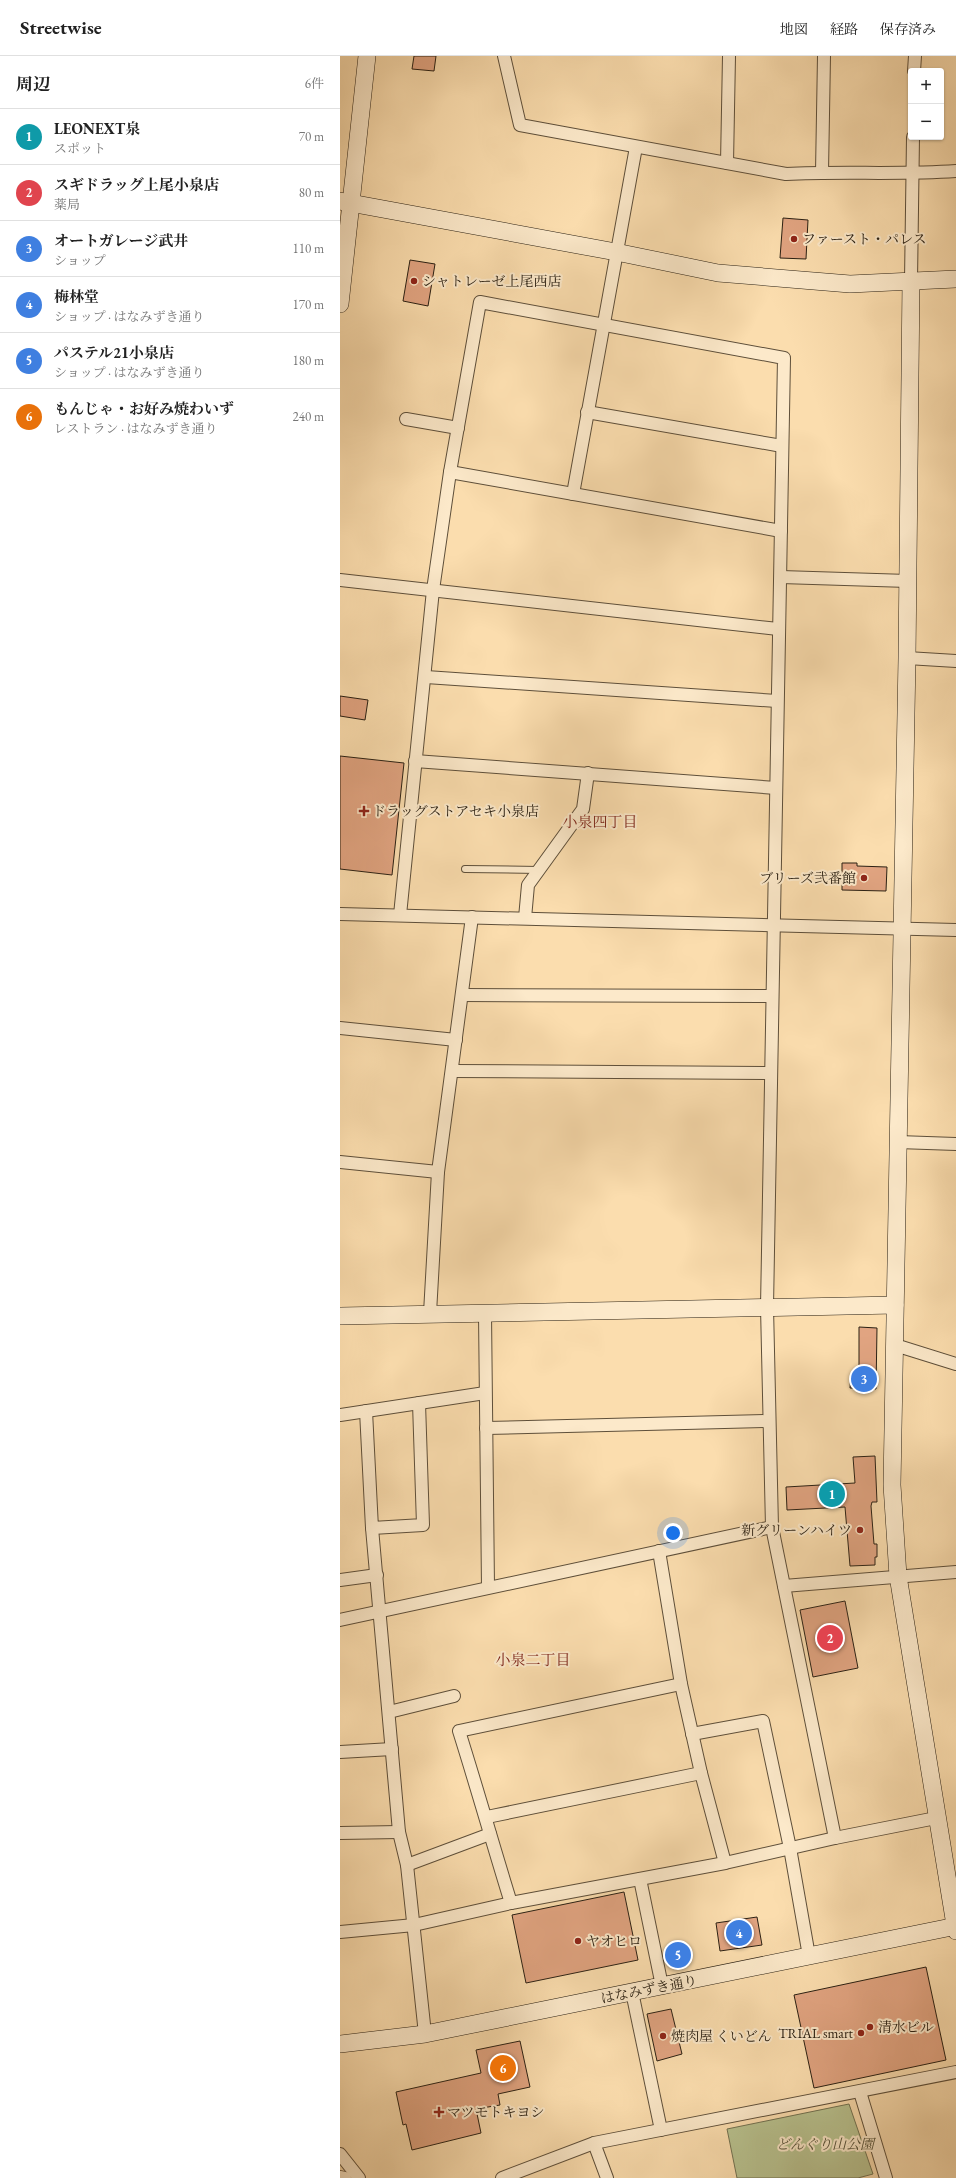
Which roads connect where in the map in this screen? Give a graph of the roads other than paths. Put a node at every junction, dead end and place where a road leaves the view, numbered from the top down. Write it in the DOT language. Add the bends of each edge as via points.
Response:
graph roads {
  1 [pos="366,56"];
  2 [pos="504,56"];
  3 [pos="729,56"];
  4 [pos="824,56"];
  5 [pos="915,56"];
  6 [pos="914,68"];
  7 [pos="913,140"];
  8 [pos="636,147"];
  9 [pos="727,163"];
  10 [pos="956,171"];
  11 [pos="822,172"];
  12 [pos="913,174"];
  13 [pos="345,202"];
  14 [pos="616,252"];
  15 [pos="956,279"];
  16 [pos="911,281"];
  17 [pos="340,304"];
  18 [pos="603,324"];
  19 [pos="587,412"];
  20 [pos="406,419"];
  21 [pos="458,428"];
  22 [pos="782,446"];
  23 [pos="450,472"];
  24 [pos="573,494"];
  25 [pos="781,531"];
  26 [pos="781,577"];
  27 [pos="340,580"];
  28 [pos="908,581"];
  29 [pos="433,590"];
  30 [pos="778,629"];
  31 [pos="907,658"];
  32 [pos="956,661"];
  33 [pos="426,677"];
  34 [pos="777,701"];
  35 [pos="415,761"];
  36 [pos="588,773"];
  37 [pos="776,788"];
  38 [pos="465,869"];
  39 [pos="538,870"];
  40 [pos="340,914"];
  41 [pos="400,915"];
  42 [pos="472,917"];
  43 [pos="525,918"];
  44 [pos="773,925"];
  45 [pos="902,929"];
  46 [pos="956,930"];
  47 [pos="462,995"];
  48 [pos="772,996"];
  49 [pos="340,1028"];
  50 [pos="456,1040"];
  51 [pos="452,1071"];
  52 [pos="771,1073"];
  53 [pos="898,1142"];
  54 [pos="956,1144"];
  55 [pos="340,1162"];
  56 [pos="438,1172"];
  57 [pos="895,1305"];
  58 [pos="766,1307"];
  59 [pos="430,1313"];
  60 [pos="485,1314"];
  61 [pos="340,1316"];
  62 [pos="895,1345"];
  63 [pos="956,1364"];
  64 [pos="485,1393"];
  65 [pos="419,1403"];
  66 [pos="366,1411"];
  67 [pos="340,1415"];
  68 [pos="768,1421"];
  69 [pos="486,1428"];
  70 [pos="772,1527"];
  71 [pos="372,1528"];
  72 [pos="659,1551"];
  73 [pos="956,1572"];
  74 [pos="377,1575"];
  75 [pos="898,1576"];
  76 [pos="340,1580"];
  77 [pos="784,1586"];
  78 [pos="488,1587"];
  79 [pos="380,1610"];
  80 [pos="340,1620"];
  81 [pos="681,1684"];
  82 [pos="454,1696"];
  83 [pos="389,1712"];
  84 [pos="692,1734"];
  85 [pos="392,1749"];
  86 [pos="340,1752"];
  87 [pos="701,1772"];
  88 [pos="487,1817"];
  89 [pos="936,1818"];
  90 [pos="399,1832"];
  91 [pos="340,1833"];
  92 [pos="490,1834"];
  93 [pos="835,1838"];
  94 [pos="790,1848"];
  95 [pos="725,1863"];
  96 [pos="407,1865"];
  97 [pos="640,1879"];
  98 [pos="511,1903"];
  99 [pos="414,1925"];
  100 [pos="956,1928"];
  101 [pos="340,1932"];
  102 [pos="809,1956"];
  103 [pos="662,1986"];
  104 [pos="632,1992"];
  105 [pos="425,2034"];
  106 [pos="340,2044"];
  107 [pos="956,2072"];
  108 [pos="860,2092"];
  109 [pos="661,2130"];
  110 [pos="594,2143"];
  111 [pos="340,2154"];
  112 [pos="340,2177"];
  113 [pos="345,2178"];
  114 [pos="359,2178"];
  115 [pos="502,2178"];
  116 [pos="607,2178"];
  117 [pos="886,2178"];
  1 -- 13 [label="street"];
  2 -- 8 [label="street" via="520,125"];
  3 -- 9 [label="street"];
  4 -- 11 [label="street"];
  5 -- 6 [label="street"];
  7 -- 12 [label="street"];
  8 -- 9 [label="street"];
  8 -- 14 [label="street"];
  9 -- 11 [label="street" via="786,174"];
  10 -- 12 [label="street"];
  11 -- 12 [label="street"];
  12 -- 16 [label="street"];
  13 -- 14 [label="street"];
  13 -- 17 [label="street"];
  14 -- 16 [label="street" via="718,273 850,284"];
  14 -- 18 [label="street"];
  15 -- 16 [label="street"];
  16 -- 28 [label="street"];
  18 -- 19 [label="street"];
  18 -- 21 [label="street" via="480,302"];
  18 -- 22 [label="street" via="784,358"];
  19 -- 22 [label="street"];
  19 -- 24 [label="street"];
  20 -- 21 [label="street"];
  21 -- 23 [label="street"];
  22 -- 25 [label="street"];
  23 -- 24 [label="street"];
  23 -- 29 [label="street"];
  24 -- 25 [label="street"];
  25 -- 26 [label="street"];
  26 -- 28 [label="street"];
  26 -- 30 [label="street"];
  27 -- 29 [label="street"];
  28 -- 31 [label="street"];
  29 -- 30 [label="street"];
  29 -- 33 [label="street"];
  30 -- 34 [label="street"];
  31 -- 32 [label="street"];
  31 -- 45 [label="street"];
  33 -- 34 [label="street"];
  33 -- 35 [label="street"];
  34 -- 37 [label="street"];
  35 -- 36 [label="street"];
  35 -- 41 [label="street"];
  36 -- 37 [label="street"];
  36 -- 39 [label="street" via="583,809"];
  37 -- 44 [label="street"];
  38 -- 39 [label="lane"];
  39 -- 43 [label="street" via="528,885"];
  40 -- 41 [label="street"];
  41 -- 42 [label="street"];
  42 -- 43 [label="street"];
  42 -- 47 [label="street"];
  43 -- 44 [label="street"];
  44 -- 45 [label="street"];
  44 -- 48 [label="street"];
  45 -- 46 [label="street"];
  45 -- 53 [label="street"];
  47 -- 48 [label="street"];
  47 -- 50 [label="street"];
  48 -- 52 [label="street"];
  49 -- 50 [label="street"];
  50 -- 51 [label="street"];
  51 -- 52 [label="street"];
  51 -- 56 [label="street"];
  52 -- 58 [label="street"];
  53 -- 54 [label="street"];
  53 -- 57 [label="street"];
  55 -- 56 [label="street"];
  56 -- 59 [label="street"];
  57 -- 58 [label="street"];
  57 -- 62 [label="street"];
  58 -- 60 [label="street"];
  58 -- 68 [label="street"];
  59 -- 60 [label="street"];
  59 -- 61 [label="street"];
  60 -- 64 [label="street"];
  62 -- 63 [label="street"];
  62 -- 75 [label="street" via="892,1485"];
  64 -- 65 [label="street"];
  64 -- 69 [label="street"];
  65 -- 66 [label="street"];
  65 -- 71 [label="street" via="423,1525"];
  66 -- 67 [label="street"];
  66 -- 71 [label="street"];
  68 -- 69 [label="street"];
  68 -- 70 [label="street"];
  69 -- 78 [label="street"];
  70 -- 72 [label="street"];
  70 -- 77 [label="street"];
  71 -- 74 [label="street"];
  72 -- 78 [label="street"];
  72 -- 81 [label="street"];
  73 -- 75 [label="street"];
  74 -- 76 [label="street"];
  74 -- 79 [label="street"];
  75 -- 77 [label="street"];
  75 -- 89 [label="street"];
  77 -- 93 [label="street"];
  78 -- 79 [label="street"];
  79 -- 80 [label="street"];
  79 -- 83 [label="street"];
  81 -- 84 [label="street"];
  81 -- 88 [label="street" via="459,1731"];
  82 -- 83 [label="street"];
  83 -- 85 [label="street"];
  84 -- 87 [label="street"];
  84 -- 94 [label="street" via="763,1721"];
  85 -- 86 [label="street"];
  85 -- 90 [label="street"];
  87 -- 88 [label="street"];
  87 -- 95 [label="street"];
  88 -- 92 [label="street"];
  89 -- 93 [label="street"];
  89 -- 100 [label="street"];
  90 -- 91 [label="street"];
  90 -- 96 [label="street"];
  92 -- 96 [label="street"];
  92 -- 98 [label="street"];
  93 -- 94 [label="street"];
  94 -- 95 [label="street"];
  94 -- 102 [label="street"];
  95 -- 97 [label="street"];
  96 -- 99 [label="street"];
  97 -- 98 [label="street"];
  97 -- 103 [label="street"];
  98 -- 99 [label="street"];
  99 -- 101 [label="street"];
  99 -- 105 [label="street"];
  100 -- 102 [label="street, はなみずき通り"];
  102 -- 103 [label="street, はなみずき通り"];
  103 -- 104 [label="street, はなみずき通り"];
  104 -- 105 [label="street, はなみずき通り"];
  104 -- 109 [label="street"];
  105 -- 106 [label="street, はなみずき通り"];
  107 -- 108 [label="street"];
  108 -- 109 [label="street"];
  108 -- 117 [label="street"];
  109 -- 110 [label="street"];
  110 -- 115 [label="street"];
  110 -- 116 [label="street"];
  111 -- 114 [label="street"];
  112 -- 113 [label="street"];
}
